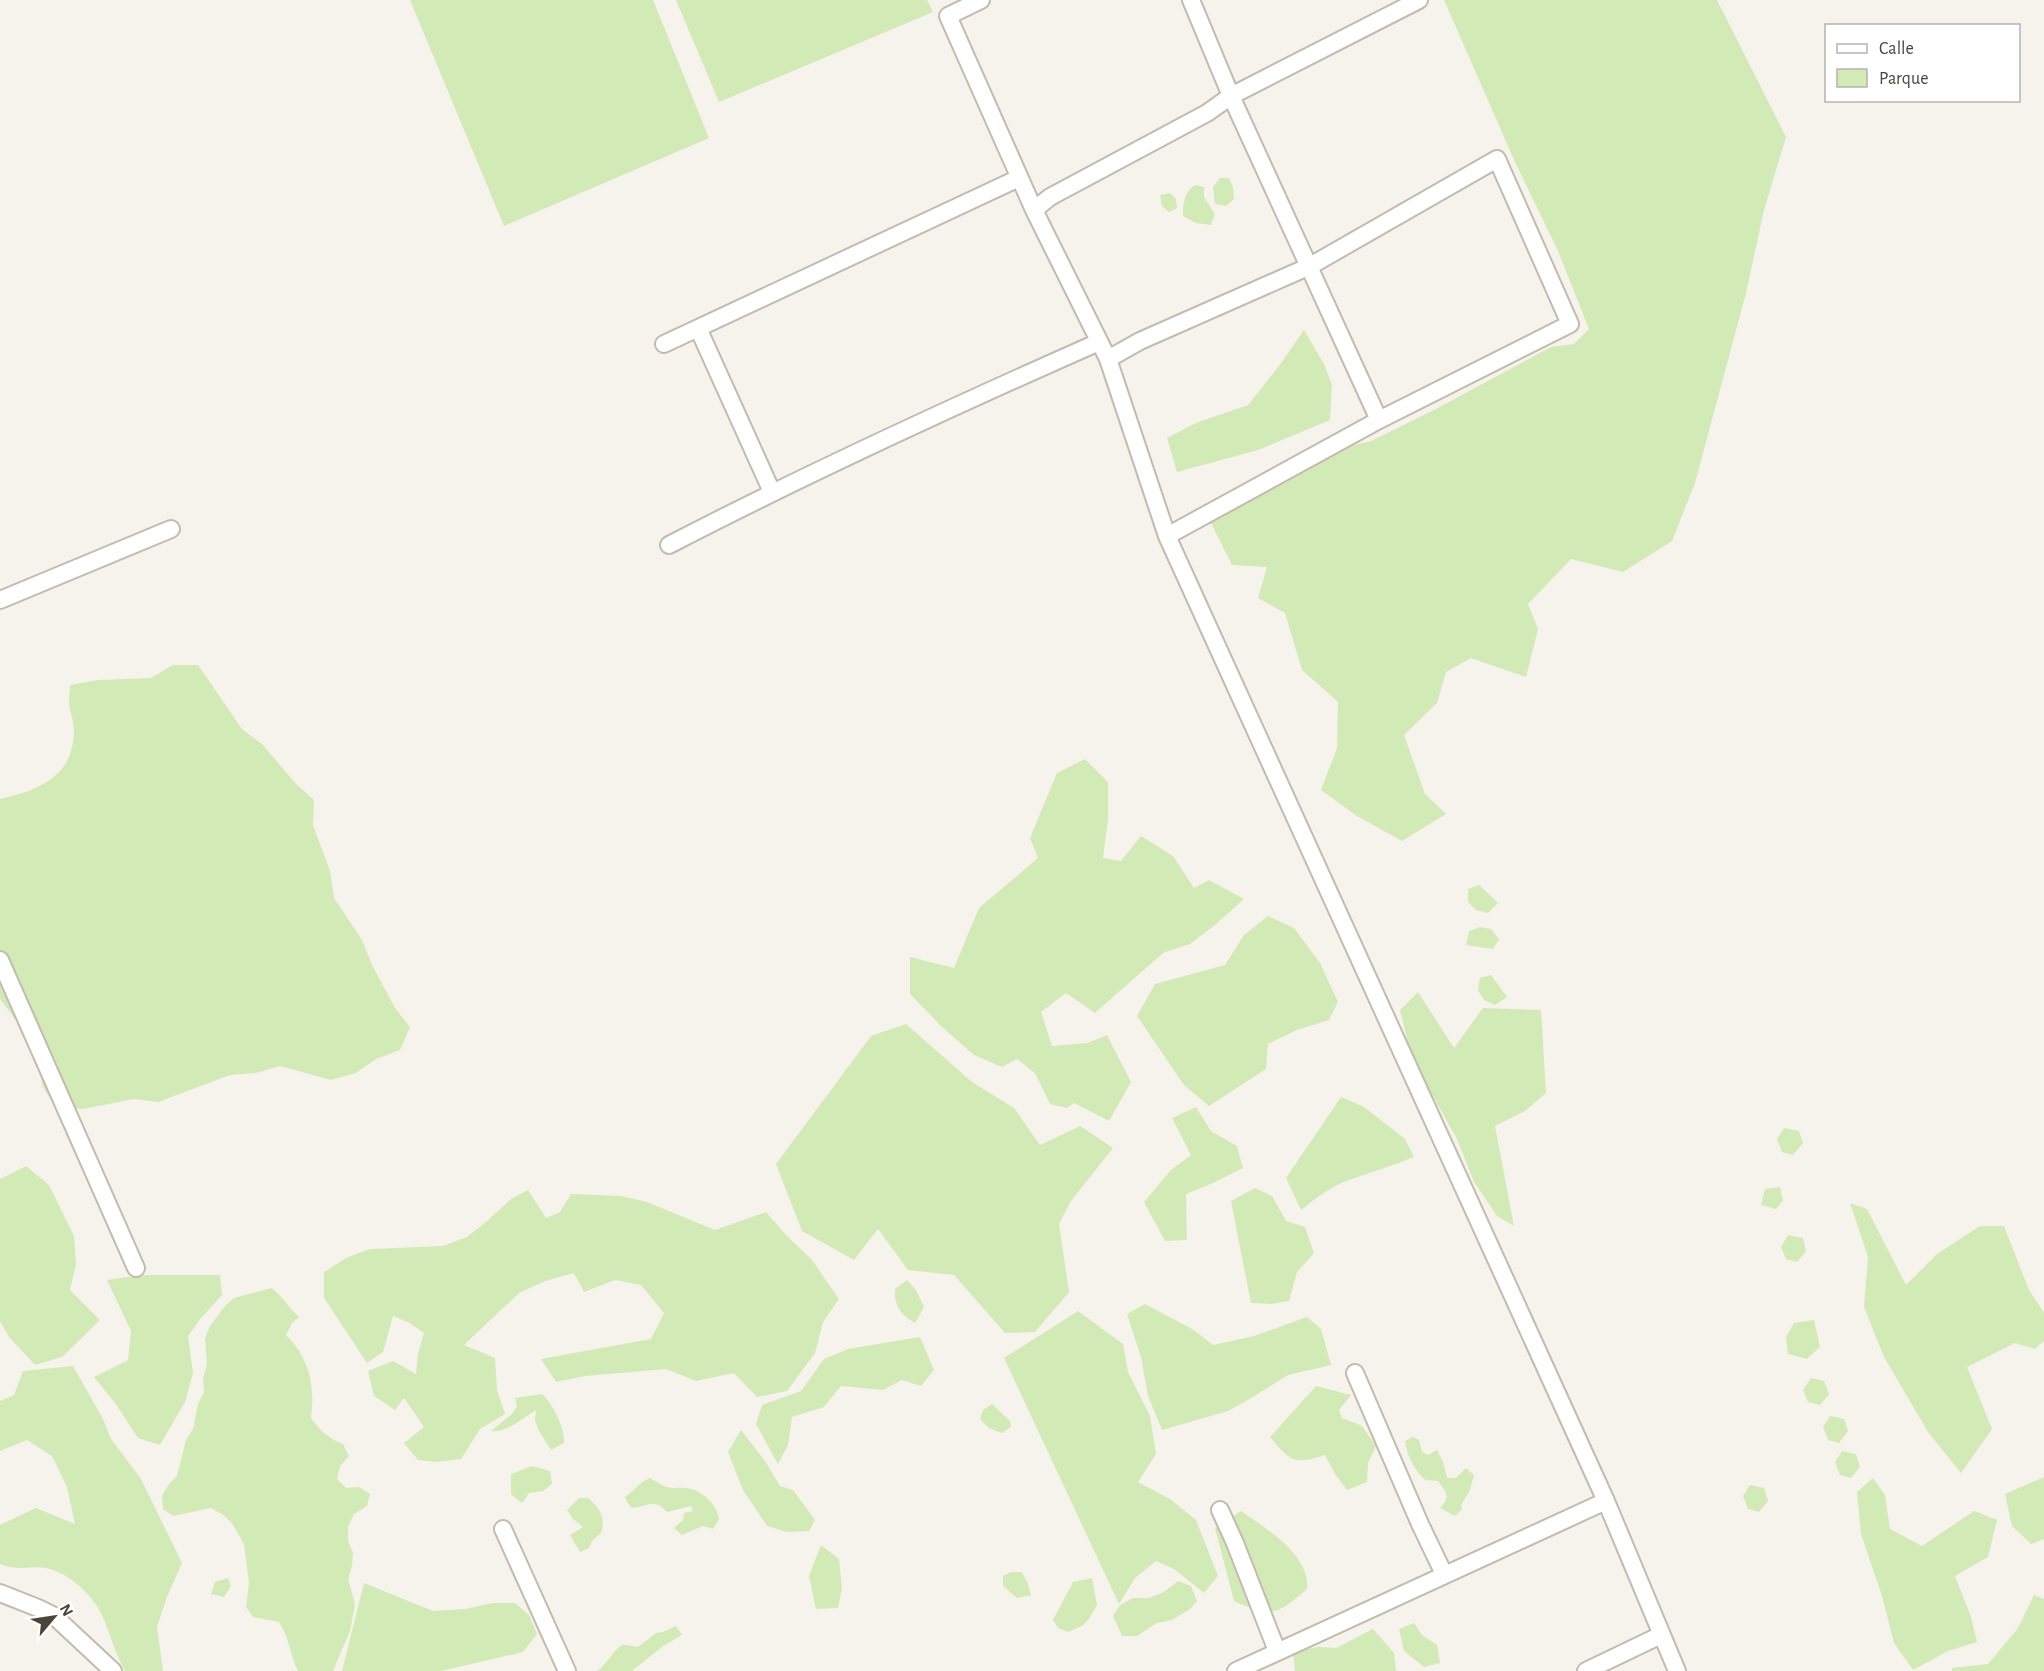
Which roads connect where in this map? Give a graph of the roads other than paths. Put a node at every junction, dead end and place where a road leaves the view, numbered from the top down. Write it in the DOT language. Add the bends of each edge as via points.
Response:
graph roads {
  1 [pos="981,0"];
  2 [pos="1191,0"];
  3 [pos="1419,0"];
  4 [pos="1231,96"];
  5 [pos="1019,177"];
  6 [pos="1034,210"];
  7 [pos="1310,266"];
  8 [pos="698,328"];
  9 [pos="1099,342"];
  10 [pos="664,344"];
  11 [pos="1108,359"];
  12 [pos="1379,420"];
  13 [pos="772,492"];
  14 [pos="171,529"];
  15 [pos="1167,536"];
  16 [pos="669,545"];
  17 [pos="0,600"];
  18 [pos="0,960"];
  19 [pos="136,1268"];
  20 [pos="1355,1373"];
  21 [pos="1606,1501"];
  22 [pos="1220,1510"];
  23 [pos="503,1528"];
  24 [pos="1444,1574"];
  25 [pos="0,1593"];
  26 [pos="1661,1635"];
  27 [pos="1277,1651"];
  28 [pos="113,1671"];
  29 [pos="567,1671"];
  30 [pos="1236,1671"];
  31 [pos="1586,1671"];
  32 [pos="1677,1671"];
  1 -- 5 [label="street" via="948,16"];
  2 -- 4 [label="street"];
  3 -- 4 [label="street"];
  4 -- 6 [label="street" via="1207,113 1050,197"];
  4 -- 7 [label="street"];
  5 -- 6 [label="street"];
  5 -- 8 [label="street"];
  6 -- 9 [label="street"];
  7 -- 11 [label="street"];
  7 -- 12 [label="street"];
  7 -- 12 [label="street" via="1497,159 1570,324"];
  8 -- 10 [label="street"];
  8 -- 13 [label="street"];
  9 -- 11 [label="street"];
  9 -- 13 [label="street"];
  11 -- 15 [label="street"];
  12 -- 15 [label="street"];
  13 -- 16 [label="street"];
  14 -- 17 [label="street"];
  15 -- 21 [label="street"];
  18 -- 19 [label="street"];
  20 -- 24 [label="street"];
  21 -- 24 [label="street"];
  21 -- 26 [label="street"];
  22 -- 27 [label="street"];
  23 -- 29 [label="street"];
  24 -- 27 [label="street"];
  25 -- 28 [label="street" via="54,1616"];
  26 -- 31 [label="street"];
  26 -- 32 [label="street"];
  27 -- 30 [label="street"];
}
